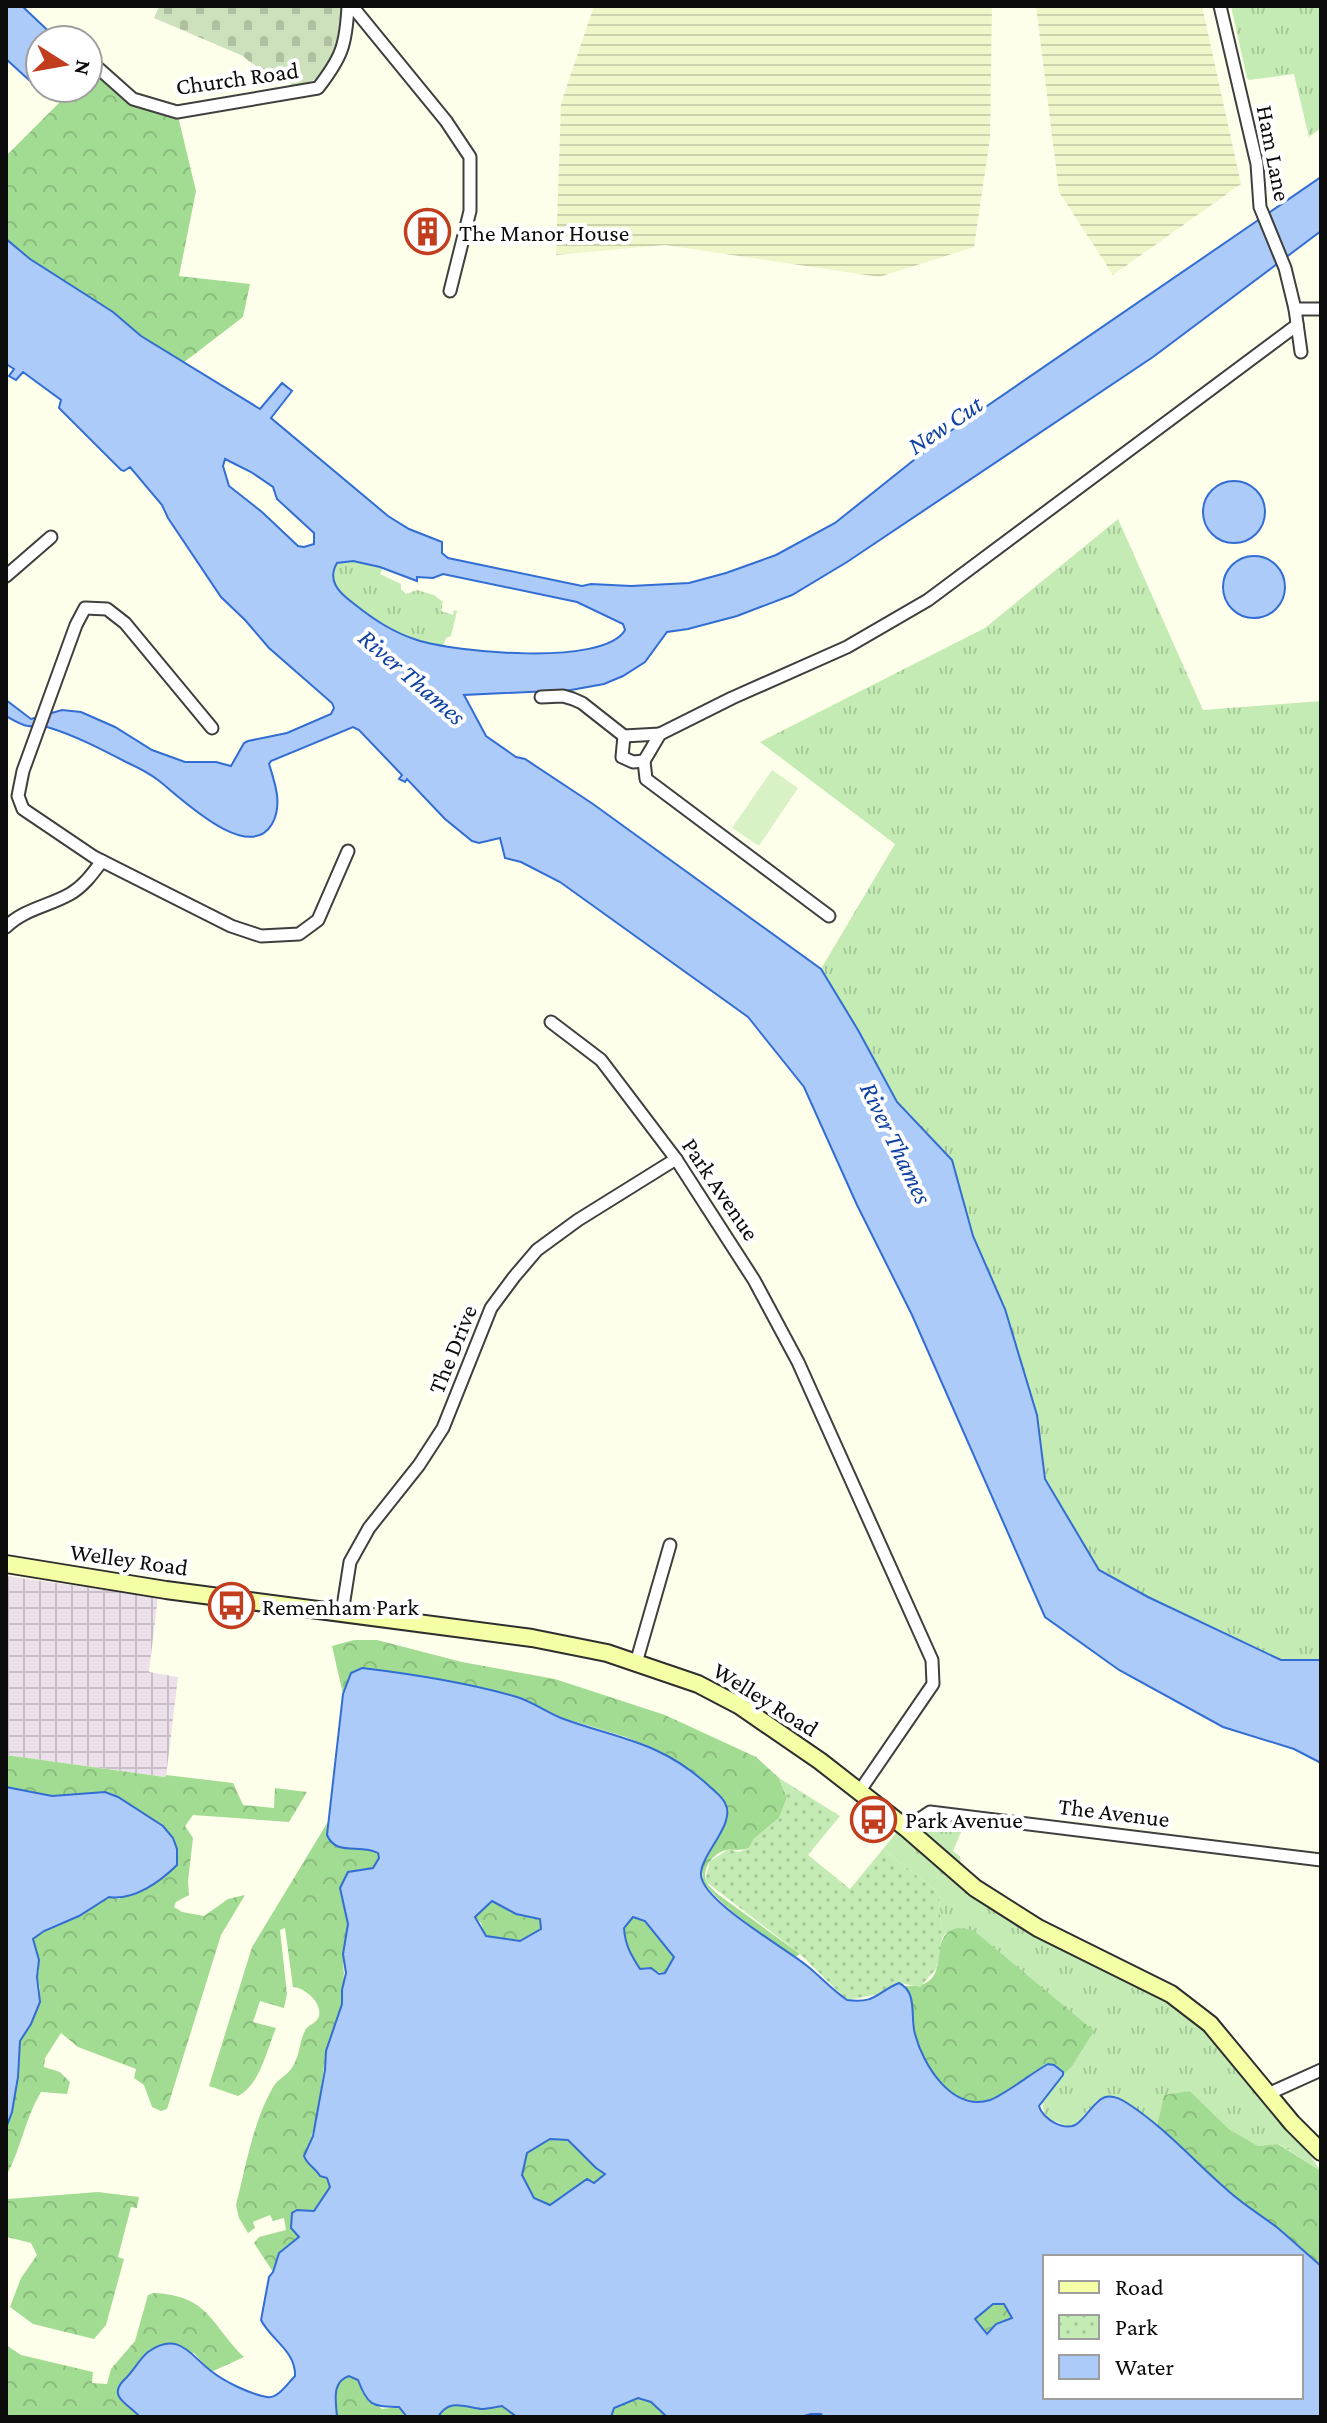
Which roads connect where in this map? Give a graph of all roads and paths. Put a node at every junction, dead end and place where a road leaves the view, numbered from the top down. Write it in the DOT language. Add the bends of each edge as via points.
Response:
graph roads {
  1 [pos="350,6"];
  2 [pos="1220,6"];
  3 [pos="104,73"];
  4 [pos="450,291"];
  5 [pos="1295,309"];
  6 [pos="1321,309"];
  7 [pos="1297,325"];
  8 [pos="1301,352"];
  9 [pos="51,537"];
  10 [pos="6,576"];
  11 [pos="541,697"];
  12 [pos="212,728"];
  13 [pos="660,734"];
  14 [pos="624,736"];
  15 [pos="644,761"];
  16 [pos="348,851"];
  17 [pos="102,861"];
  18 [pos="829,916"];
  19 [pos="6,927"];
  20 [pos="551,1022"];
  21 [pos="676,1159"];
  22 [pos="670,1545"];
  23 [pos="6,1564"];
  24 [pos="342,1613"];
  25 [pos="636,1663"];
  26 [pos="859,1792"];
  27 [pos="906,1828"];
  28 [pos="1321,1860"];
  29 [pos="1321,2070"];
  30 [pos="1268,2094"];
  31 [pos="1321,2152"];
  1 -- 3 [label="street, Church Road" via="337,63 318,88 177,112 133,99"];
  1 -- 4 [label="street" via="470,157 470,211"];
  2 -- 5 [label="street, Ham Lane" via="1257,164 1260,207"];
  5 -- 6 [label="street"];
  5 -- 7 [label="street, Ham Lane"];
  7 -- 8 [label="street, Ham Lane"];
  7 -- 13 [label="street" via="928,600 847,647"];
  9 -- 10 [label="street"];
  11 -- 14 [label="street" via="563,696 582,703"];
  12 -- 17 [label="street" via="134,633 107,609 85,608 18,796 23,809"];
  13 -- 14 [label="street"];
  13 -- 15 [label="street"];
  14 -- 15 [label="street" via="622,757"];
  15 -- 18 [label="street" via="646,779"];
  16 -- 17 [label="street" via="318,920 299,934 261,936"];
  17 -- 19 [label="street" via="69,895 38,906"];
  20 -- 21 [label="street, Park Avenue" via="601,1060"];
  21 -- 24 [label="street, The Drive" via="537,1250 491,1308 443,1428 350,1562"];
  21 -- 26 [label="street, Park Avenue" via="754,1280 798,1362 932,1660 933,1684"];
  22 -- 25 [label="street"];
  23 -- 24 [label="main road, Welley Road"];
  24 -- 25 [label="main road, Welley Road" via="532,1638"];
  25 -- 26 [label="main road, Welley Road" via="698,1684 740,1706"];
  26 -- 27 [label="main road, Welley Road"];
  27 -- 28 [label="street, The Avenue" via="930,1812"];
  27 -- 30 [label="main road, Welley Road" via="975,1888 1038,1928 1171,1994 1210,2024"];
  29 -- 30 [label="street"];
  30 -- 31 [label="main road, Welley Road"];
}
